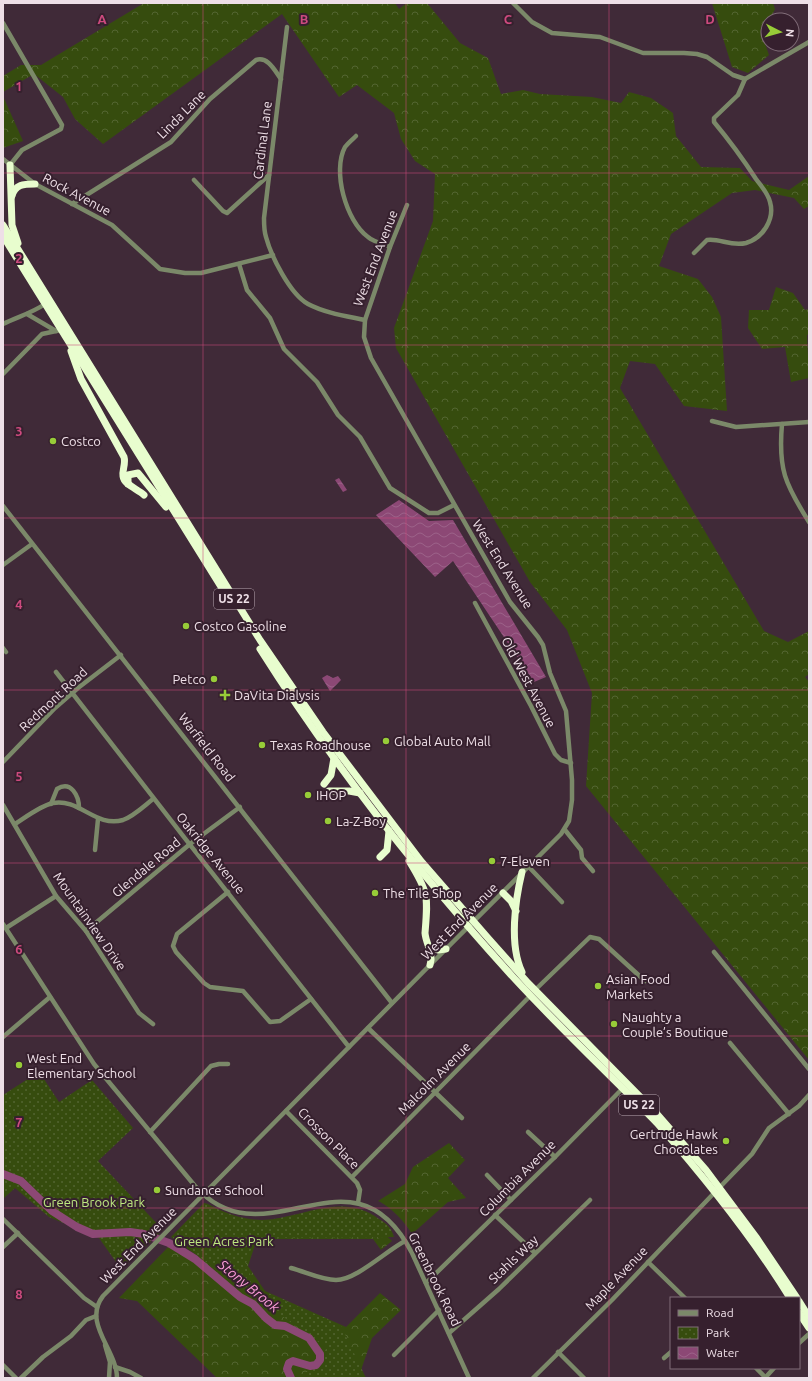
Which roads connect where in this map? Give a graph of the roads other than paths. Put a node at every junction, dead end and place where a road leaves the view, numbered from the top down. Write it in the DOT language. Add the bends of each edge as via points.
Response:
graph roads {
  1 [pos="513,3"];
  2 [pos="3,23"];
  3 [pos="287,27"];
  4 [pos="809,42"];
  5 [pos="281,79"];
  6 [pos="746,79"];
  7 [pos="356,136"];
  8 [pos="3,159"];
  9 [pos="10,165"];
  10 [pos="270,175"];
  11 [pos="194,180"];
  12 [pos="35,184"];
  13 [pos="11,198"];
  14 [pos="72,204"];
  15 [pos="407,205"];
  16 [pos="3,226"];
  17 [pos="3,236"];
  18 [pos="390,247"];
  19 [pos="694,253"];
  20 [pos="273,255"];
  21 [pos="23,256"];
  22 [pos="239,264"];
  23 [pos="45,304"];
  24 [pos="27,314"];
  25 [pos="364,320"];
  26 [pos="3,324"];
  27 [pos="59,331"];
  28 [pos="71,346"];
  29 [pos="3,374"];
  30 [pos="712,421"];
  31 [pos="809,422"];
  32 [pos="782,424"];
  33 [pos="128,484"];
  34 [pos="144,495"];
  35 [pos="454,505"];
  36 [pos="3,506"];
  37 [pos="809,522"];
  38 [pos="181,523"];
  39 [pos="32,544"];
  40 [pos="3,565"];
  41 [pos="474,603"];
  42 [pos="121,656"];
  43 [pos="56,672"];
  44 [pos="72,693"];
  45 [pos="334,758"];
  46 [pos="3,762"];
  47 [pos="571,763"];
  48 [pos="324,784"];
  49 [pos="329,791"];
  50 [pos="360,793"];
  51 [pos="153,799"];
  52 [pos="51,804"];
  53 [pos="3,805"];
  54 [pos="240,807"];
  55 [pos="79,808"];
  56 [pos="98,819"];
  57 [pos="15,824"];
  58 [pos="565,830"];
  59 [pos="389,831"];
  60 [pos="190,844"];
  61 [pos="402,848"];
  62 [pos="96,850"];
  63 [pos="380,857"];
  64 [pos="528,866"];
  65 [pos="593,871"];
  66 [pos="522,872"];
  67 [pos="228,892"];
  68 [pos="503,893"];
  69 [pos="56,896"];
  70 [pos="562,902"];
  71 [pos="516,911"];
  72 [pos="3,924"];
  73 [pos="472,924"];
  74 [pos="6,928"];
  75 [pos="86,931"];
  76 [pos="430,947"];
  77 [pos="446,949"];
  78 [pos="714,952"];
  79 [pos="430,965"];
  80 [pos="645,981"];
  81 [pos="528,983"];
  82 [pos="533,992"];
  83 [pos="50,997"];
  84 [pos="311,998"];
  85 [pos="392,1003"];
  86 [pos="152,1024"];
  87 [pos="368,1028"];
  88 [pos="3,1037"];
  89 [pos="730,1043"];
  90 [pos="349,1047"];
  91 [pos="228,1064"];
  92 [pos="809,1069"];
  93 [pos="623,1088"];
  94 [pos="435,1093"];
  95 [pos="809,1095"];
  96 [pos="286,1111"];
  97 [pos="788,1114"];
  98 [pos="462,1118"];
  99 [pos="150,1132"];
  100 [pos="528,1132"];
  101 [pos="555,1157"];
  102 [pos="487,1175"];
  103 [pos="352,1177"];
  104 [pos="717,1190"];
  105 [pos="204,1195"];
  106 [pos="511,1200"];
  107 [pos="590,1200"];
  108 [pos="358,1203"];
  109 [pos="495,1215"];
  110 [pos="3,1219"];
  111 [pos="18,1233"];
  112 [pos="405,1241"];
  113 [pos="3,1247"];
  114 [pos="535,1253"];
  115 [pos="648,1262"];
  116 [pos="291,1268"];
  117 [pos="426,1282"];
  118 [pos="684,1297"];
  119 [pos="789,1297"];
  120 [pos="796,1297"];
  121 [pos="800,1302"];
  122 [pos="97,1307"];
  123 [pos="439,1310"];
  124 [pos="800,1314"];
  125 [pos="96,1316"];
  126 [pos="809,1316"];
  127 [pos="809,1328"];
  128 [pos="449,1333"];
  129 [pos="809,1334"];
  130 [pos="102,1336"];
  131 [pos="800,1342"];
  132 [pos="558,1352"];
  133 [pos="670,1353"];
  134 [pos="394,1355"];
  135 [pos="664,1358"];
  136 [pos="3,1365"];
  137 [pos="110,1366"];
  138 [pos="116,1368"];
  139 [pos="757,1369"];
  140 [pos="773,1369"];
  141 [pos="16,1378"];
  142 [pos="21,1378"];
  143 [pos="110,1378"];
  144 [pos="117,1378"];
  145 [pos="141,1378"];
  146 [pos="469,1378"];
  147 [pos="533,1378"];
  148 [pos="584,1378"];
  149 [pos="765,1378"];
  1 -- 6 [label="street" via="532,22 552,33 600,37 637,52 697,54 707,57 733,75"];
  2 -- 9 [label="street" via="62,126 61,129 22,150"];
  3 -- 5 [label="street, Cardinal Lane"];
  4 -- 6 [label="street"];
  5 -- 10 [label="street, Cardinal Lane"];
  5 -- 14 [label="street, Linda Lane" via="268,62 259,59 210,99 171,142"];
  6 -- 19 [label="street" via="738,95 714,118 714,122 768,195 770,215 764,232 756,239 739,244 707,240"];
  7 -- 18 [label="street" via="346,146 342,158 342,192 347,210 368,238"];
  8 -- 9 [label="street, Rock Avenue"];
  9 -- 12 [label="street, Rock Avenue"];
  9 -- 13 [label="highway"];
  10 -- 11 [label="street" via="227,212 223,211"];
  10 -- 20 [label="street, Cardinal Lane" via="264,232"];
  12 -- 13 [label="highway" via="20,185"];
  12 -- 14 [label="street, Rock Avenue"];
  13 -- 21 [label="highway" via="12,225"];
  14 -- 22 [label="street, Rock Avenue" via="112,225 160,269 201,273"];
  15 -- 18 [label="street, West End Avenue"];
  16 -- 21 [label="highway, US 22"];
  17 -- 23 [label="highway, US 22"];
  18 -- 25 [label="street, West End Avenue"];
  20 -- 22 [label="street, Rock Avenue"];
  20 -- 25 [label="street, West End Avenue" via="293,291 308,304"];
  21 -- 73 [label="highway, US 22" via="293,690 382,812"];
  22 -- 35 [label="street" via="247,290 270,318 284,349 317,382 338,415 360,437 390,488 429,513 438,513"];
  23 -- 24 [label="street" via="33,313"];
  23 -- 27 [label="highway, US 22"];
  24 -- 26 [label="street"];
  24 -- 27 [label="street"];
  25 -- 35 [label="street, West End Avenue" via="364,337 371,358"];
  27 -- 28 [label="highway, US 22"];
  27 -- 29 [label="street" via="42,334"];
  28 -- 33 [label="highway" via="80,379 124,457 123,476"];
  28 -- 38 [label="highway, US 22"];
  30 -- 32 [label="street" via="736,426"];
  31 -- 32 [label="street"];
  32 -- 37 [label="street" via="782,468 795,499"];
  33 -- 34 [label="highway"];
  33 -- 38 [label="highway" via="130,474 140,474"];
  35 -- 47 [label="street, West End Avenue" via="510,602 543,645 550,672 566,711"];
  36 -- 39 [label="street, Warfield Road"];
  38 -- 45 [label="highway, US 22" via="290,696"];
  39 -- 40 [label="street"];
  39 -- 42 [label="street, Warfield Road"];
  41 -- 47 [label="street, Old West Avenue" via="555,754 561,760"];
  42 -- 44 [label="street, Redmont Road"];
  42 -- 54 [label="street, Warfield Road"];
  43 -- 44 [label="street, Oakridge Avenue"];
  44 -- 46 [label="street, Redmont Road"];
  44 -- 51 [label="street, Oakridge Avenue"];
  45 -- 48 [label="highway" via="331,775"];
  45 -- 50 [label="highway, US 22"];
  47 -- 58 [label="street, West End Avenue" via="572,800"];
  49 -- 50 [label="highway"];
  50 -- 59 [label="highway, US 22"];
  51 -- 56 [label="street" via="123,820"];
  51 -- 60 [label="street, Oakridge Avenue"];
  52 -- 55 [label="street" via="66,804"];
  52 -- 55 [label="street" via="57,789 65,787 73,790"];
  52 -- 57 [label="street"];
  53 -- 57 [label="street, Mountainview Drive"];
  54 -- 60 [label="street, Glendale Road"];
  54 -- 85 [label="street, Warfield Road"];
  55 -- 56 [label="street"];
  56 -- 62 [label="street"];
  57 -- 69 [label="street, Mountainview Drive"];
  58 -- 64 [label="street, West End Avenue"];
  58 -- 65 [label="street"];
  59 -- 61 [label="highway, US 22"];
  59 -- 63 [label="highway" via="387,850"];
  60 -- 67 [label="street, Oakridge Avenue"];
  60 -- 75 [label="street, Glendale Road"];
  61 -- 73 [label="highway, US 22"];
  61 -- 76 [label="highway" via="425,890 426,939"];
  64 -- 66 [label="street, West End Avenue"];
  64 -- 70 [label="street"];
  66 -- 68 [label="street, West End Avenue"];
  66 -- 71 [label="highway"];
  67 -- 84 [label="street, Oakridge Avenue"];
  67 -- 84 [label="street" via="177,934 173,946 176,952 210,987 243,991 270,1022 280,1021"];
  68 -- 71 [label="highway"];
  68 -- 73 [label="street, West End Avenue"];
  69 -- 74 [label="street"];
  69 -- 75 [label="street, Mountainview Drive"];
  71 -- 81 [label="highway" via="514,950"];
  72 -- 74 [label="street, Greenbrook Road"];
  73 -- 77 [label="street, West End Avenue"];
  73 -- 81 [label="highway, US 22"];
  73 -- 82 [label="highway, US 22"];
  74 -- 83 [label="street, Greenbrook Road"];
  75 -- 86 [label="street, Mountainview Drive" via="139,1013"];
  76 -- 77 [label="highway"];
  76 -- 79 [label="highway"];
  77 -- 79 [label="street, West End Avenue"];
  78 -- 92 [label="street"];
  79 -- 85 [label="street, West End Avenue"];
  80 -- 82 [label="street, Malcolm Avenue" via="599,938 590,937"];
  81 -- 82 [label="highway, US 22"];
  82 -- 93 [label="highway, US 22"];
  82 -- 94 [label="street, Malcolm Avenue"];
  82 -- 104 [label="highway, US 22" via="657,1114"];
  83 -- 88 [label="street"];
  83 -- 99 [label="street, Greenbrook Road" via="94,1064"];
  84 -- 90 [label="street, Oakridge Avenue"];
  85 -- 87 [label="street, West End Avenue"];
  87 -- 90 [label="street, West End Avenue"];
  87 -- 94 [label="street"];
  89 -- 97 [label="street"];
  90 -- 96 [label="street, West End Avenue"];
  91 -- 99 [label="street" via="211,1066"];
  93 -- 101 [label="street, Columbia Avenue"];
  93 -- 104 [label="highway, US 22"];
  94 -- 98 [label="street"];
  94 -- 103 [label="street, Malcolm Avenue"];
  95 -- 97 [label="street, Maple Avenue"];
  96 -- 103 [label="street, Crosson Place"];
  96 -- 105 [label="street, West End Avenue"];
  97 -- 104 [label="street, Maple Avenue" via="769,1128 752,1154"];
  99 -- 105 [label="street, Greenbrook Road"];
  100 -- 101 [label="street"];
  101 -- 106 [label="street, Columbia Avenue"];
  102 -- 106 [label="street"];
  103 -- 108 [label="street, Crosson Place" via="359,1188"];
  104 -- 115 [label="street, Maple Avenue"];
  104 -- 119 [label="highway, US 22"];
  104 -- 120 [label="highway, US 22" via="750,1229"];
  105 -- 108 [label="street, Greenbrook Road" via="230,1210 252,1215 274,1214 333,1201"];
  105 -- 122 [label="street, West End Avenue" via="103,1296"];
  106 -- 109 [label="street, Columbia Avenue"];
  107 -- 114 [label="street, Stahls Way"];
  108 -- 112 [label="street, Greenbrook Road" via="374,1209 387,1218"];
  109 -- 114 [label="street"];
  109 -- 117 [label="street, Columbia Avenue"];
  110 -- 111 [label="street"];
  111 -- 113 [label="street"];
  111 -- 122 [label="street" via="84,1298"];
  112 -- 116 [label="street" via="390,1248 346,1279 328,1279"];
  112 -- 117 [label="street, Greenbrook Road"];
  114 -- 128 [label="street, Stahls Way"];
  115 -- 118 [label="street"];
  115 -- 132 [label="street, Maple Avenue"];
  117 -- 123 [label="street, Greenbrook Road"];
  121 -- 126 [label="highway"];
  122 -- 125 [label="street, West End Avenue"];
  123 -- 128 [label="street, Greenbrook Road"];
  123 -- 134 [label="street"];
  124 -- 127 [label="highway"];
  125 -- 130 [label="street, West End Avenue"];
  125 -- 142 [label="street" via="86,1320"];
  128 -- 146 [label="street, Greenbrook Road"];
  129 -- 131 [label="street"];
  130 -- 137 [label="street, West End Avenue"];
  130 -- 138 [label="street, West End Avenue"];
  132 -- 147 [label="street, Maple Avenue"];
  132 -- 148 [label="street"];
  133 -- 135 [label="street"];
  136 -- 141 [label="street"];
  137 -- 138 [label="street"];
  137 -- 143 [label="street, West End Avenue"];
  138 -- 144 [label="street, West End Avenue"];
  138 -- 145 [label="street"];
  139 -- 149 [label="street"];
  140 -- 149 [label="street"];
}
